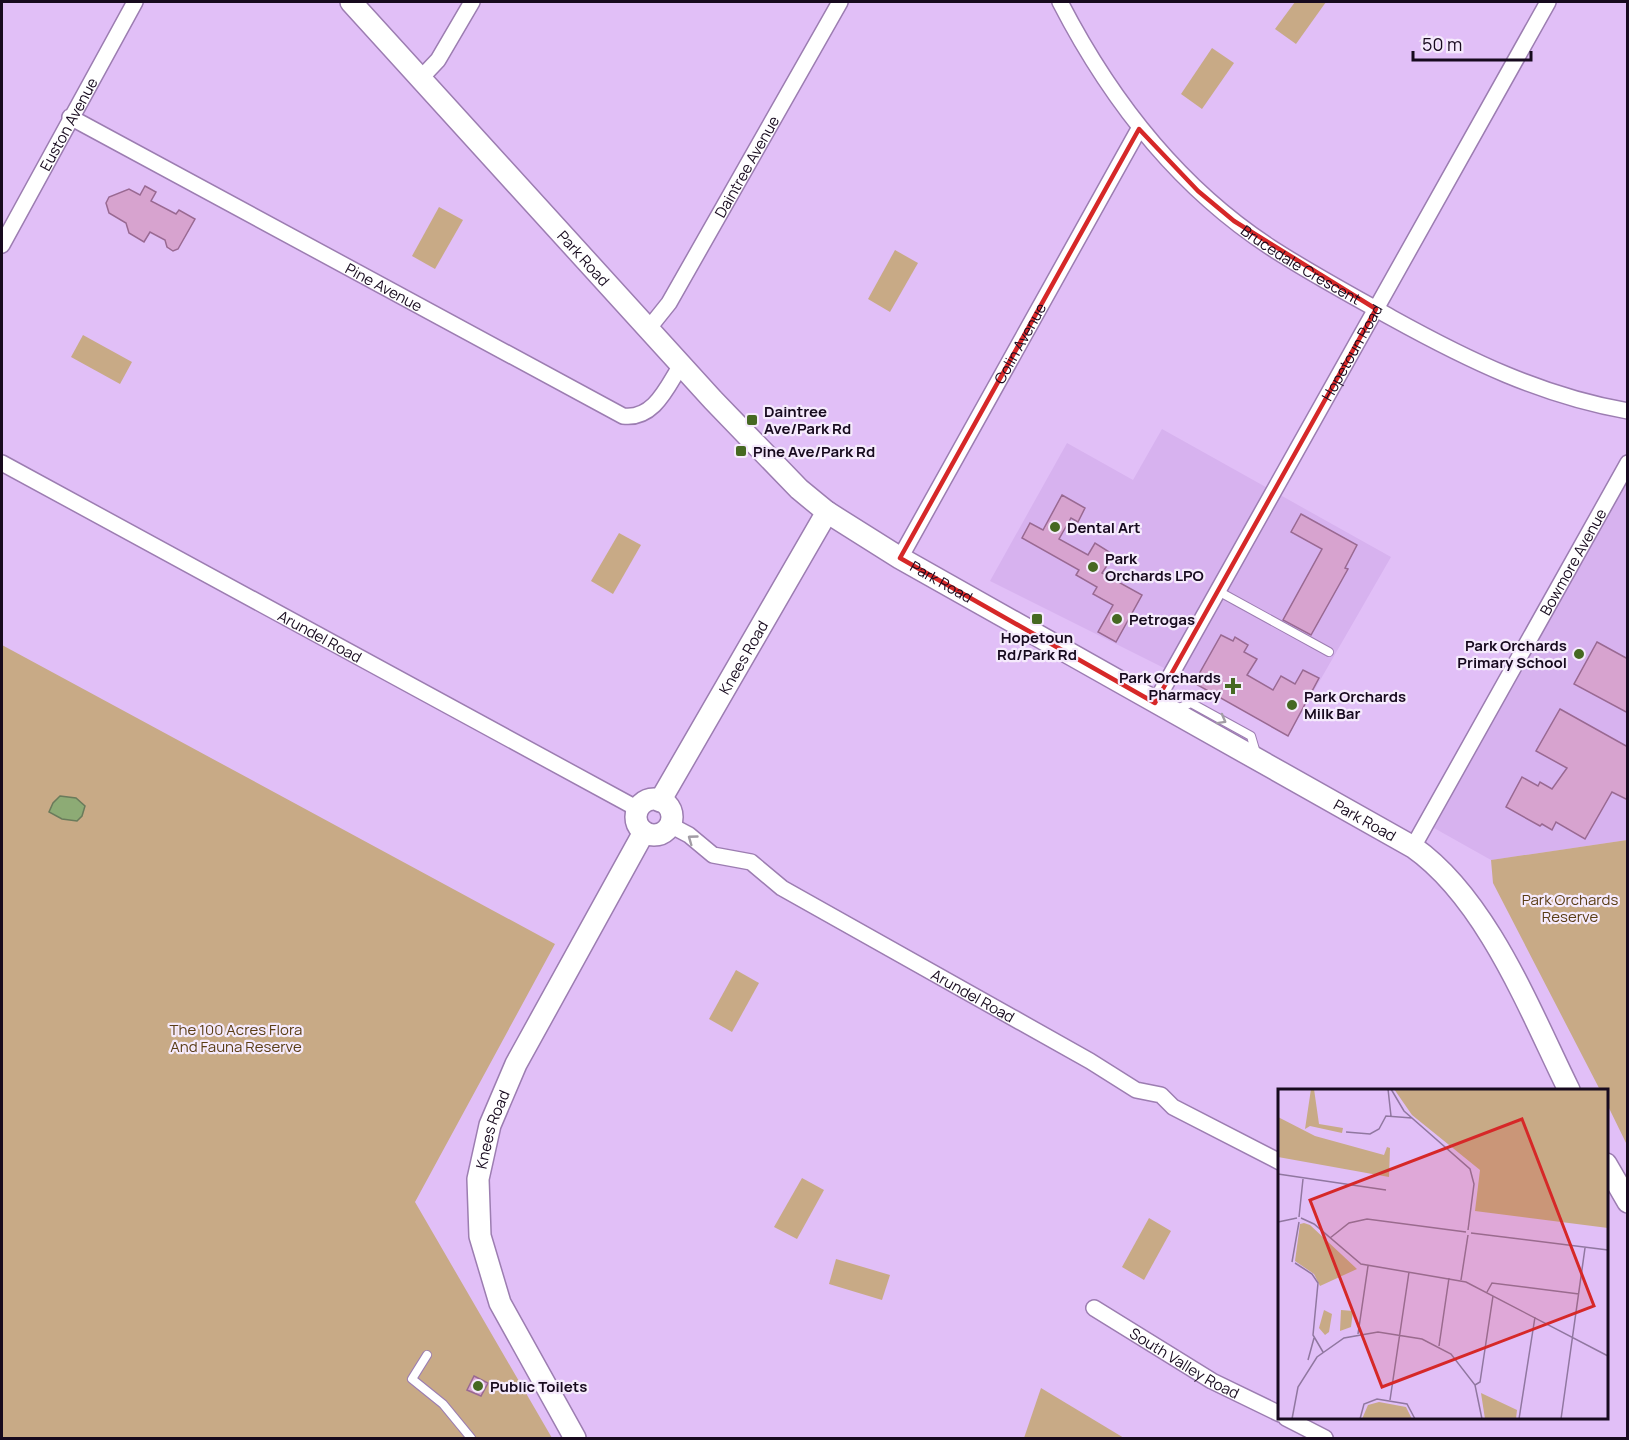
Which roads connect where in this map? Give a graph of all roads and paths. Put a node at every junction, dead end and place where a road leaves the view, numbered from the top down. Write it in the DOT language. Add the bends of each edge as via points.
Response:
graph roads {
  1 [pos="135,2"];
  2 [pos="351,2"];
  3 [pos="472,2"];
  4 [pos="840,2"];
  5 [pos="1060,2"];
  6 [pos="1548,2"];
  7 [pos="421,78"];
  8 [pos="70,117"];
  9 [pos="1139,129"];
  10 [pos="2,245"];
  11 [pos="1376,309"];
  12 [pos="649,328"];
  13 [pos="681,365"];
  14 [pos="1628,411"];
  15 [pos="2,463"];
  16 [pos="1628,463"];
  17 [pos="827,512"];
  18 [pos="900,558"];
  19 [pos="1218,591"];
  20 [pos="1329,652"];
  21 [pos="1163,707"];
  22 [pos="660,801"];
  23 [pos="638,809"];
  24 [pos="670,825"];
  25 [pos="644,832"];
  26 [pos="1413,847"];
  27 [pos="1568,1089"];
  28 [pos="1278,1161"];
  29 [pos="1608,1167"];
  30 [pos="1628,1202"];
  31 [pos="1094,1308"];
  32 [pos="427,1355"];
  33 [pos="1278,1413"];
  34 [pos="1289,1419"];
  35 [pos="471,1438"];
  36 [pos="575,1438"];
  37 [pos="1325,1438"];
  1 -- 8 [label="street, Euston Avenue"];
  2 -- 7 [label="street, Park Road"];
  3 -- 7 [label="street" via="438,60"];
  4 -- 12 [label="street, Daintree Avenue" via="669,303"];
  5 -- 9 [label="street, Brucedale Crescent" via="1083,46"];
  6 -- 11 [label="street, Hopetoun Road"];
  7 -- 12 [label="street, Park Road"];
  8 -- 10 [label="street, Euston Avenue"];
  8 -- 13 [label="street, Pine Avenue" via="623,416 638,417 650,409"];
  9 -- 11 [label="street, Brucedale Crescent" via="1198,191 1234,221"];
  9 -- 18 [label="street, Colin Avenue"];
  11 -- 14 [label="street, Brucedale Crescent" via="1511,378 1576,401"];
  11 -- 19 [label="street, Hopetoun Road"];
  12 -- 13 [label="street, Park Road"];
  13 -- 17 [label="street, Park Road" via="771,462"];
  15 -- 23 [label="street, Arundel Road"];
  16 -- 26 [label="street, Bowmore Avenue"];
  17 -- 18 [label="street, Park Road"];
  17 -- 22 [label="street, Knees Road"];
  18 -- 21 [label="street, Park Road"];
  19 -- 20 [label="lane"];
  19 -- 21 [label="street, Hopetoun Road"];
  21 -- 26 [label="street, Park Road"];
  22 -- 23 [label="street" via="645,801"];
  22 -- 24 [label="street" via="671,814"];
  23 -- 25 [label="street" via="637,825"];
  24 -- 25 [label="street" via="661,833"];
  28 -- 24 [label="street, Arundel Road, one-way" via="1173,1107 1161,1095 1136,1090 782,888 751,862 713,855"];
  25 -- 36 [label="street, Knees Road" via="516,1064 490,1125 478,1179 480,1236 500,1304"];
  26 -- 27 [label="street, Park Road" via="1451,879 1474,909"];
  29 -- 30 [label="street"];
  31 -- 33 [label="street, South Valley Road" via="1212,1381"];
  32 -- 35 [label="lane" via="412,1379 443,1404"];
  34 -- 37 [label="street"];
}
